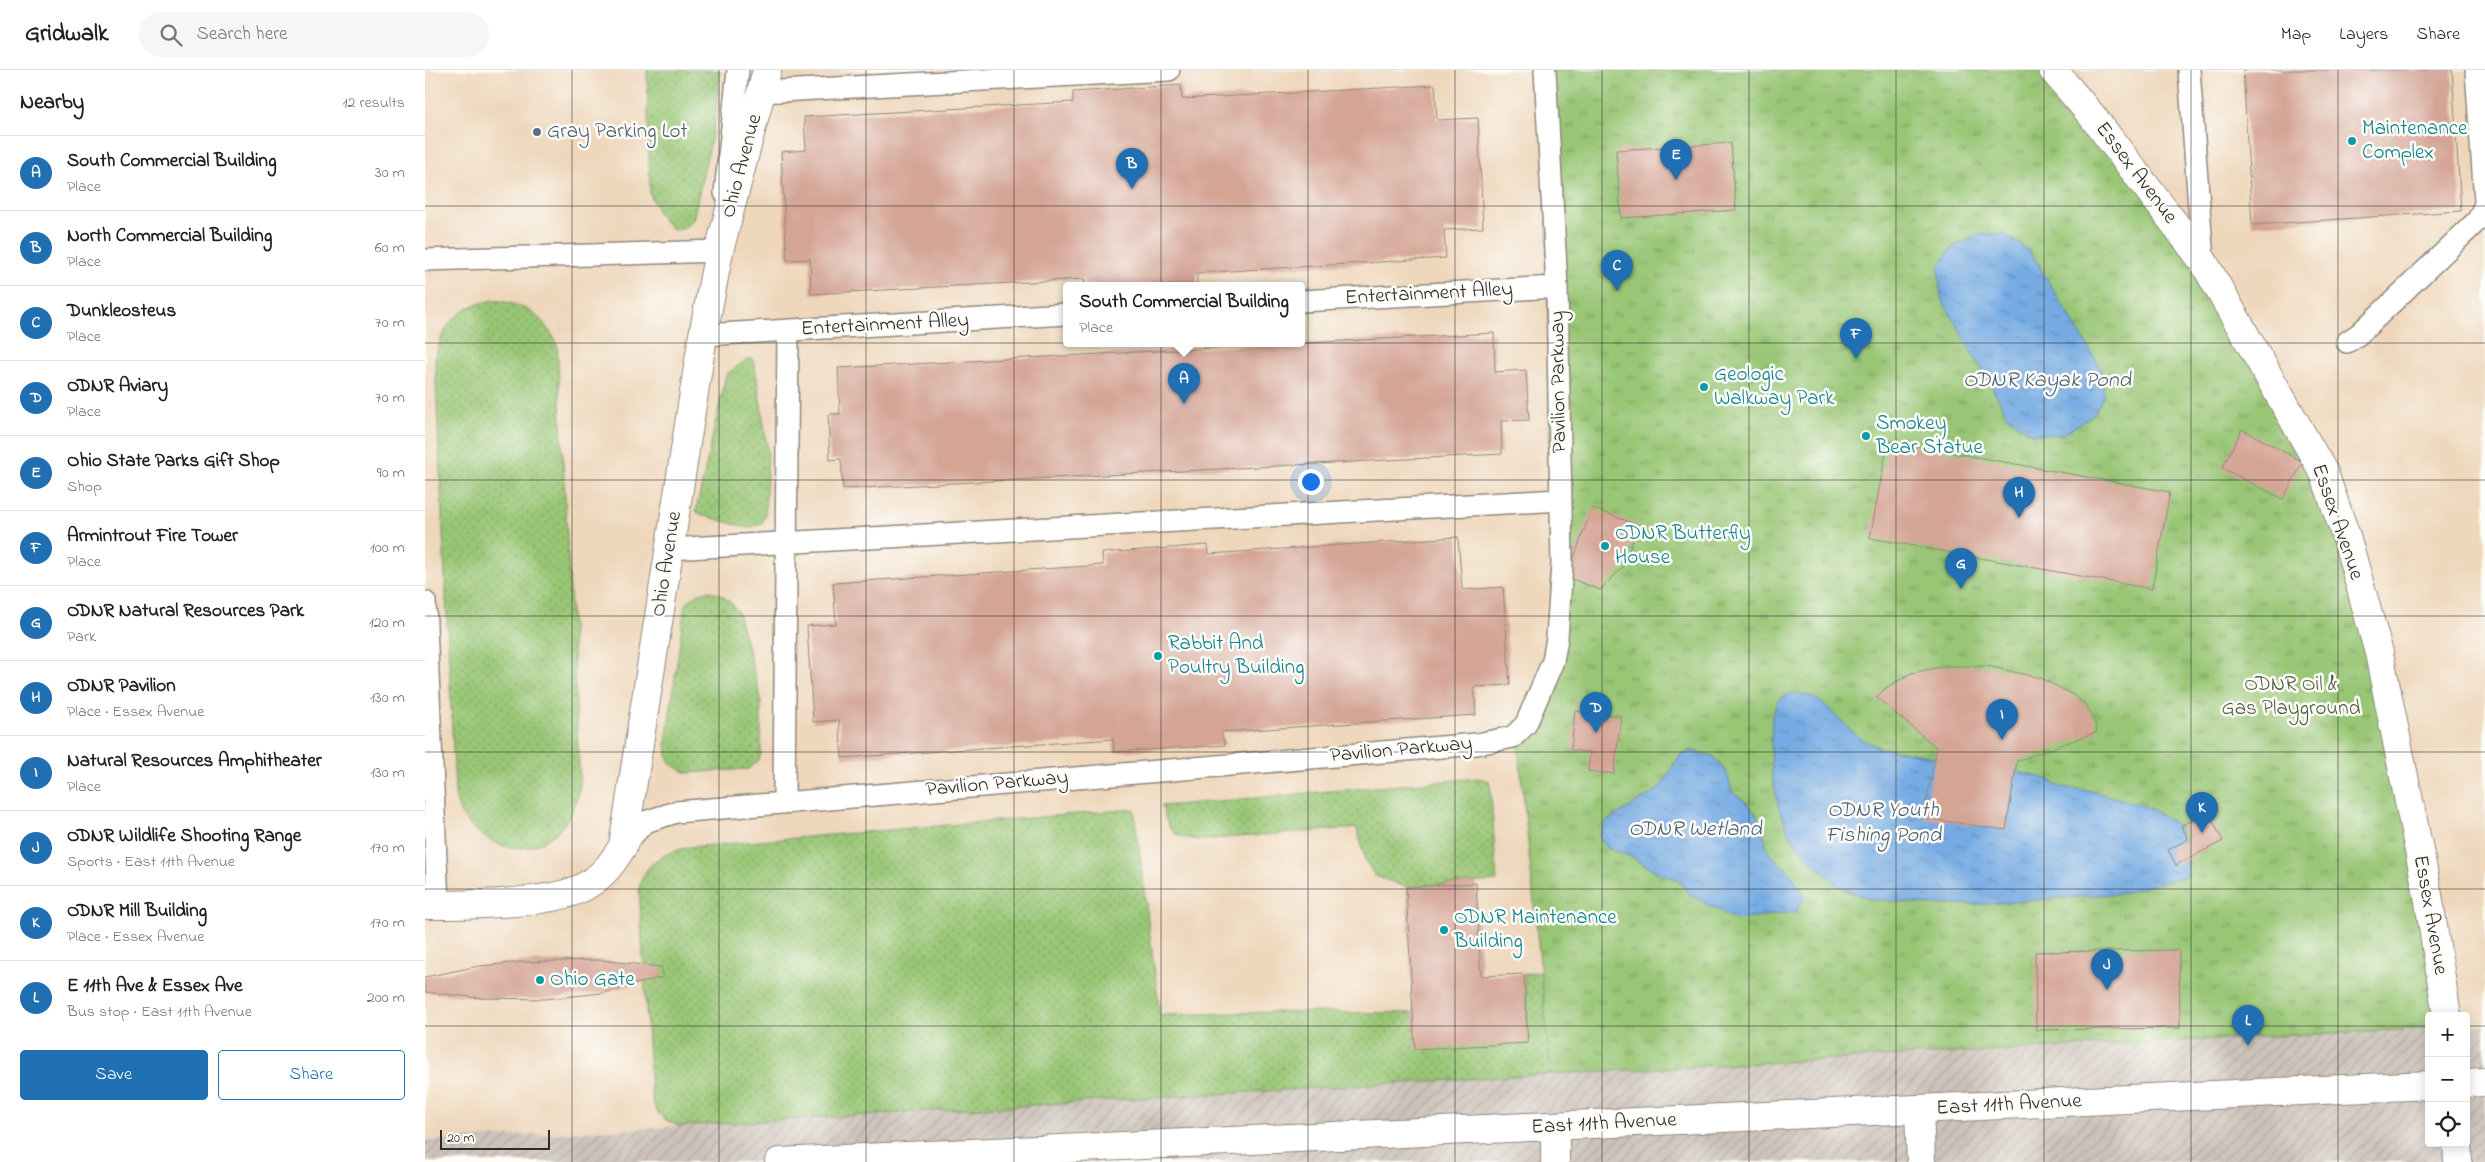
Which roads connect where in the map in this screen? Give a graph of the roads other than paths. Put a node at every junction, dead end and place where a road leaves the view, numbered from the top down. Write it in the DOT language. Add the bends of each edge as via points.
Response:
graph roads {
  1 [pos="738,70"];
  2 [pos="1169,70"];
  3 [pos="1545,70"];
  4 [pos="2053,70"];
  5 [pos="2189,70"];
  6 [pos="2476,70"];
  7 [pos="764,81"];
  8 [pos="2485,203"];
  9 [pos="719,252"];
  10 [pos="425,260"];
  11 [pos="2203,261"];
  12 [pos="1557,287"];
  13 [pos="1305,301"];
  14 [pos="1063,314"];
  15 [pos="788,330"];
  16 [pos="703,335"];
  17 [pos="2347,342"];
  18 [pos="1561,500"];
  19 [pos="786,542"];
  20 [pos="669,549"];
  21 [pos="425,602"];
  22 [pos="784,801"];
  23 [pos="623,846"];
  24 [pos="432,905"];
  25 [pos="2446,1012"];
  26 [pos="2485,1082"];
  27 [pos="2470,1083"];
  28 [pos="2425,1085"];
  29 [pos="1919,1109"];
  30 [pos="1555,1126"];
  31 [pos="2457,1147"];
  32 [pos="1041,1156"];
  33 [pos="779,1162"];
  34 [pos="1555,1162"];
  35 [pos="1921,1162"];
  36 [pos="2458,1162"];
  1 -- 9 [label="lane"];
  2 -- 7 [label="lane"];
  3 -- 12 [label="lane, Pavilion Parkway"];
  4 -- 11 [label="street, Essex Avenue"];
  5 -- 11 [label="lane"];
  6 -- 8 [label="lane"];
  7 -- 9 [label="street, Ohio Avenue"];
  8 -- 17 [label="lane" via="2479,220"];
  9 -- 10 [label="lane"];
  9 -- 16 [label="street, Ohio Avenue"];
  11 -- 25 [label="street, Essex Avenue" via="2324,473 2347,539 2379,652 2428,895"];
  12 -- 13 [label="lane, Entertainment Alley"];
  12 -- 18 [label="lane, Pavilion Parkway"];
  14 -- 15 [label="lane, Entertainment Alley"];
  15 -- 16 [label="lane, Entertainment Alley"];
  15 -- 19 [label="lane"];
  16 -- 20 [label="street, Ohio Avenue"];
  18 -- 19 [label="lane"];
  18 -- 22 [label="lane, Pavilion Parkway" via="1562,564 1553,661 1526,724 1513,737 1467,745"];
  19 -- 20 [label="lane"];
  19 -- 22 [label="lane"];
  20 -- 23 [label="street, Ohio Avenue"];
  21 -- 24 [label="lane"];
  22 -- 23 [label="lane, Pavilion Parkway" via="676,812 645,822"];
  23 -- 24 [label="street, Ohio Avenue" via="609,869 586,886 559,896"];
  26 -- 27 [label="street"];
  28 -- 29 [label="street, East 11th Avenue"];
  29 -- 30 [label="street, East 11th Avenue"];
  29 -- 35 [label="street"];
  30 -- 32 [label="street, East 11th Avenue"];
  30 -- 34 [label="street"];
  31 -- 36 [label="street"];
  32 -- 33 [label="street, East 11th Avenue"];
}
